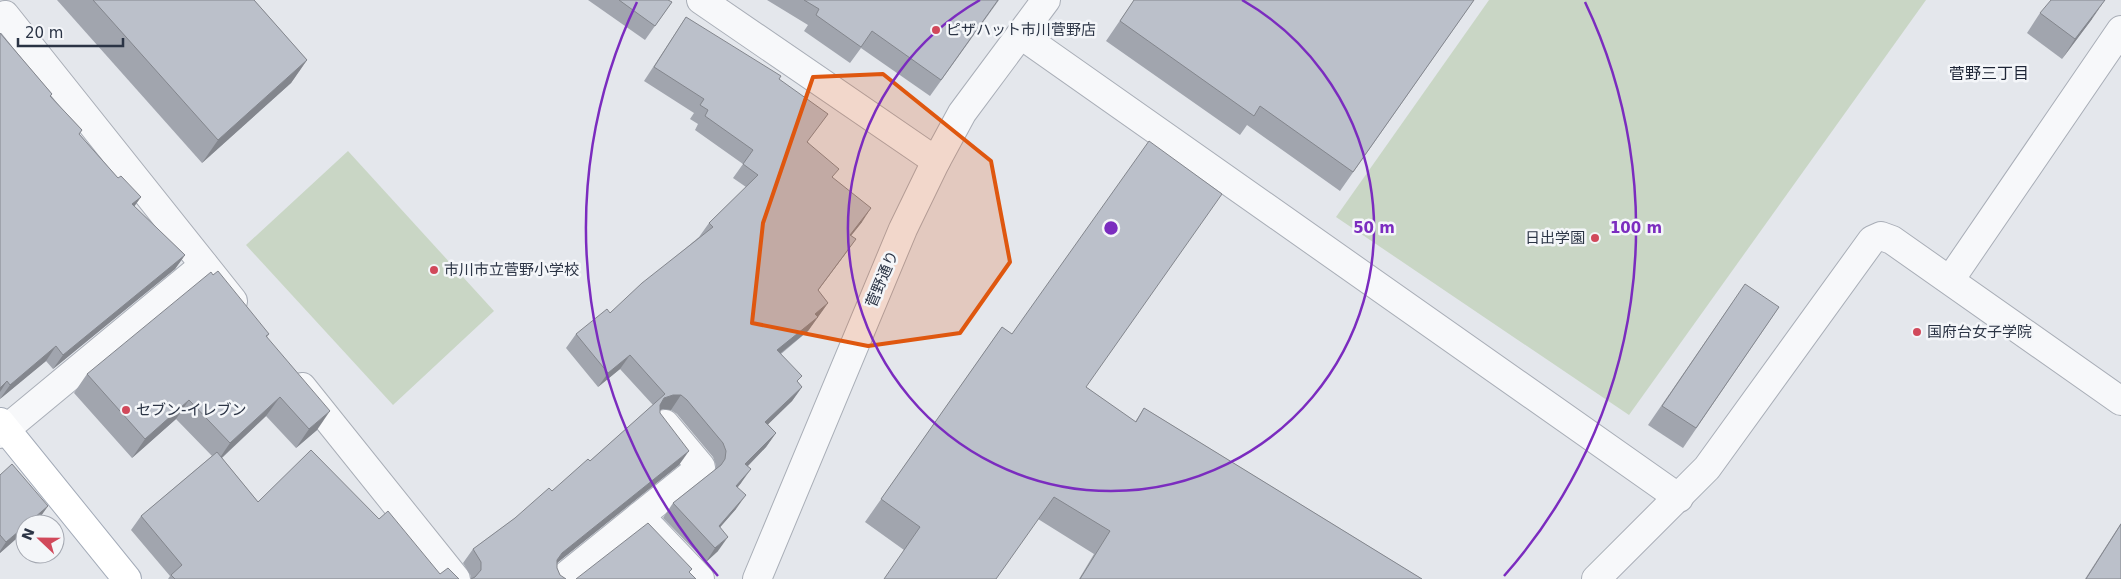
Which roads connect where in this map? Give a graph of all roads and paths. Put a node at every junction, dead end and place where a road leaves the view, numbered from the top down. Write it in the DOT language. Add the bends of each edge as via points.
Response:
graph roads {
  1 [pos="701,0"];
  2 [pos="1046,0"];
  3 [pos="0,19"];
  4 [pos="2121,30"];
  5 [pos="1021,35"];
  6 [pos="936,161"];
  7 [pos="204,265"];
  8 [pos="1950,280"];
  9 [pos="247,318"];
  10 [pos="284,364"];
  11 [pos="2121,400"];
  12 [pos="664,424"];
  13 [pos="2,429"];
  14 [pos="1679,498"];
  15 [pos="640,516"];
  16 [pos="127,579"];
  17 [pos="456,579"];
  18 [pos="562,579"];
  19 [pos="700,579"];
  20 [pos="758,579"];
  21 [pos="1596,579"];
  1 -- 6 [label="street"];
  2 -- 5 [label="street, 菅野通り"];
  3 -- 7 [label="street" via="5,16"];
  4 -- 8 [label="street"];
  5 -- 6 [label="street, 菅野通り" via="962,113"];
  5 -- 14 [label="street"];
  6 -- 20 [label="street, 菅野通り" via="903,229"];
  7 -- 9 [label="street"];
  7 -- 13 [label="street"];
  8 -- 11 [label="street"];
  8 -- 14 [label="street" via="1892,240 1881,236 1872,240 1707,468"];
  10 -- 17 [label="street"];
  12 -- 15 [label="street" via="700,467"];
  13 -- 16 [label="main road"];
  14 -- 21 [label="street"];
  15 -- 18 [label="street"];
  15 -- 19 [label="street"];
}
